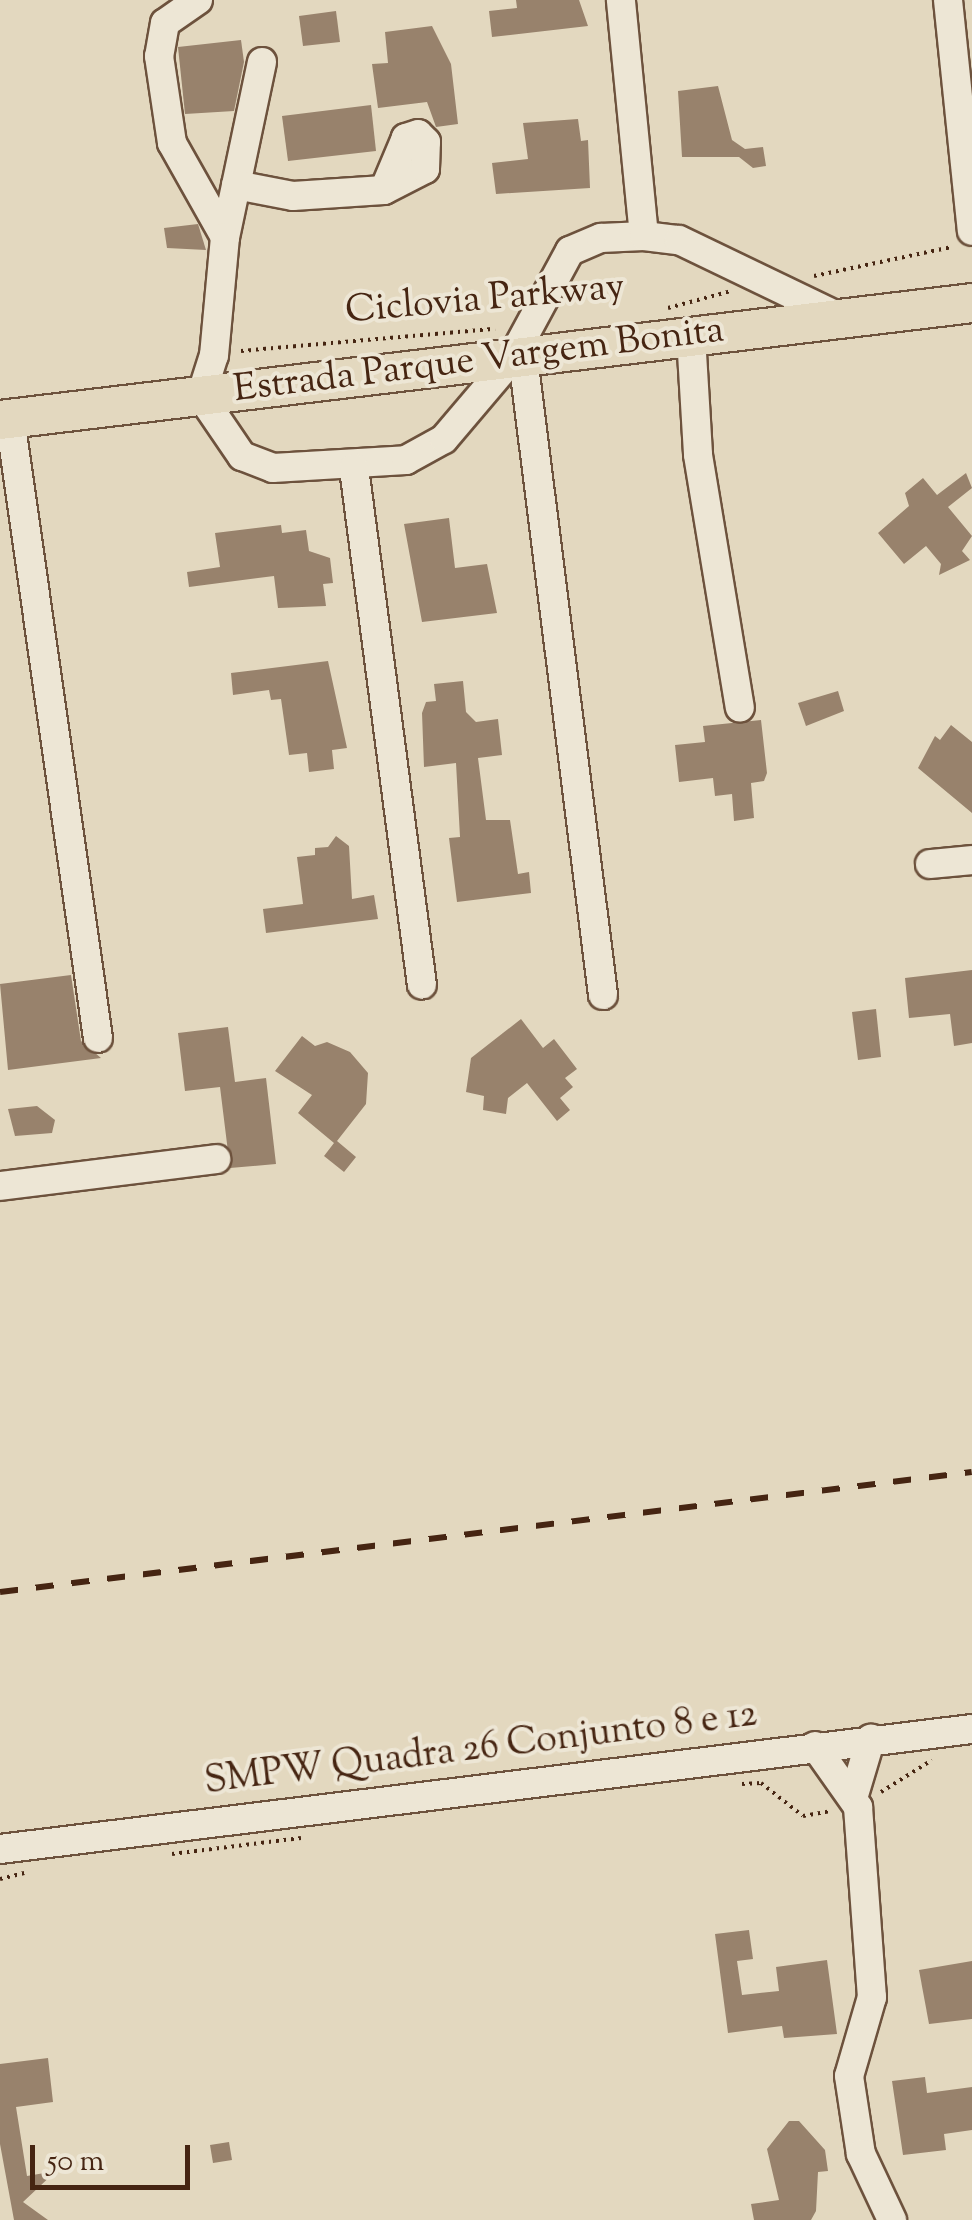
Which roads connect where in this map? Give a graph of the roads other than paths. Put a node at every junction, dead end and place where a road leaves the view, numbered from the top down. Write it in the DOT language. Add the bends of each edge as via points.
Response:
graph roads {
  1 [pos="198,0"];
  2 [pos="621,0"];
  3 [pos="948,0"];
  4 [pos="262,62"];
  5 [pos="236,185"];
  6 [pos="384,190"];
  7 [pos="644,236"];
  8 [pos="225,237"];
  9 [pos="963,238"];
  10 [pos="967,300"];
  11 [pos="837,316"];
  12 [pos="690,336"];
  13 [pos="519,348"];
  14 [pos="201,396"];
  15 [pos="5,419"];
  16 [pos="354,468"];
  17 [pos="740,708"];
  18 [pos="972,860"];
  19 [pos="930,864"];
  20 [pos="422,985"];
  21 [pos="603,994"];
  22 [pos="98,1038"];
  23 [pos="216,1160"];
  24 [pos="0,1186"];
  25 [pos="972,1729"];
  26 [pos="871,1738"];
  27 [pos="816,1746"];
  28 [pos="856,1801"];
  29 [pos="0,1849"];
  30 [pos="892,2220"];
  1 -- 8 [label="street" via="165,23 159,56 172,143"];
  2 -- 7 [label="street"];
  3 -- 9 [label="street"];
  4 -- 5 [label="street"];
  5 -- 6 [label="street" via="293,196"];
  5 -- 8 [label="street"];
  7 -- 11 [label="street" via="679,240"];
  7 -- 13 [label="street" via="601,238 570,251"];
  8 -- 14 [label="street" via="214,355"];
  10 -- 11 [label="main road, Estrada Parque Vargem Bonita"];
  11 -- 12 [label="main road, Estrada Parque Vargem Bonita"];
  12 -- 13 [label="main road, Estrada Parque Vargem Bonita"];
  12 -- 17 [label="street" via="698,455"];
  13 -- 14 [label="main road, Estrada Parque Vargem Bonita"];
  13 -- 16 [label="street" via="444,439 406,460"];
  13 -- 21 [label="street"];
  14 -- 15 [label="main road, Estrada Parque Vargem Bonita"];
  14 -- 16 [label="street" via="242,456 273,468"];
  15 -- 22 [label="street"];
  16 -- 20 [label="street"];
  18 -- 19 [label="street"];
  23 -- 24 [label="street"];
  25 -- 26 [label="street, SMPW Quadra 26 Conjunto 8 e 12"];
  26 -- 27 [label="street, SMPW Quadra 26 Conjunto 8 e 12"];
  26 -- 28 [label="street"];
  27 -- 28 [label="street"];
  27 -- 29 [label="street, SMPW Quadra 26 Conjunto 8 e 12"];
  28 -- 30 [label="street" via="872,1982 849,2076 860,2154"];
}
